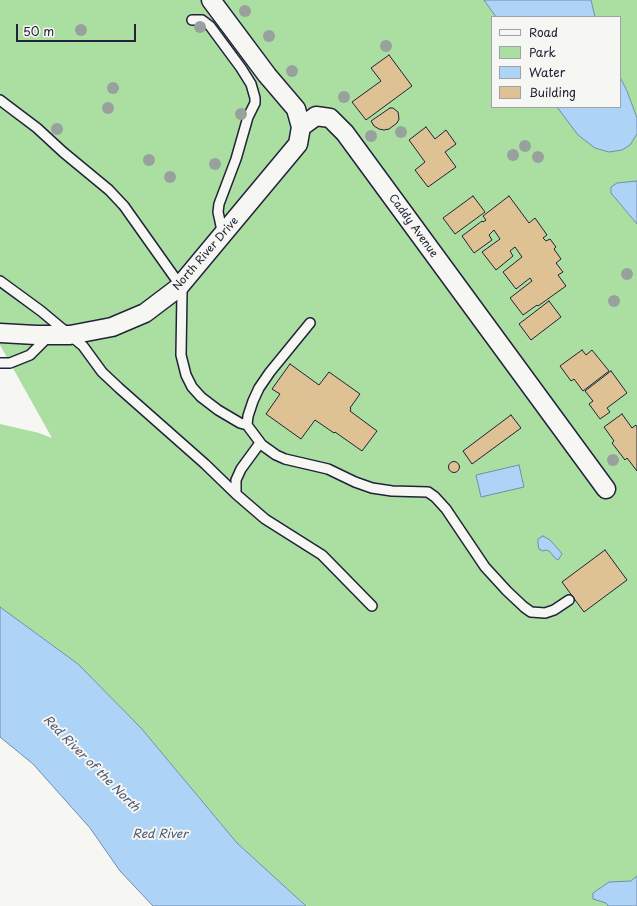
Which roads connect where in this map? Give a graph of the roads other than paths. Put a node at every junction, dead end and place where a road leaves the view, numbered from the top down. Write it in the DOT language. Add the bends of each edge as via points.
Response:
graph roads {
  1 [pos="210,0"];
  2 [pos="192,20"];
  3 [pos="0,100"];
  4 [pos="301,126"];
  5 [pos="223,236"];
  6 [pos="0,281"];
  7 [pos="180,285"];
  8 [pos="310,323"];
  9 [pos="0,333"];
  10 [pos="50,335"];
  11 [pos="70,335"];
  12 [pos="0,364"];
  13 [pos="247,425"];
  14 [pos="260,443"];
  15 [pos="606,489"];
  16 [pos="236,494"];
  17 [pos="569,600"];
  18 [pos="372,606"];
  1 -- 4 [label="street" via="266,75 296,109"];
  2 -- 5 [label="lane" via="202,20 210,26 241,68 251,84 255,98 219,204"];
  3 -- 7 [label="lane" via="109,190 124,206"];
  4 -- 5 [label="street, North River Drive" via="298,144"];
  4 -- 15 [label="street, Caddy Avenue" via="316,116 330,118 345,133"];
  5 -- 7 [label="street, North River Drive"];
  6 -- 11 [label="lane"];
  7 -- 11 [label="street, North River Drive" via="145,313 112,327"];
  7 -- 13 [label="lane" via="181,355 186,375 192,387 218,410"];
  8 -- 13 [label="lane" via="259,388"];
  9 -- 10 [label="street, North River Drive"];
  10 -- 11 [label="street, North River Drive"];
  10 -- 12 [label="lane" via="30,355"];
  11 -- 16 [label="lane" via="83,346 102,372"];
  13 -- 14 [label="lane"];
  14 -- 16 [label="lane" via="240,469 236,480"];
  14 -- 17 [label="lane" via="285,459 328,469 372,488 428,492 446,509 485,567 524,607 532,612 545,613"];
  16 -- 18 [label="lane" via="265,519 322,556"];
}
